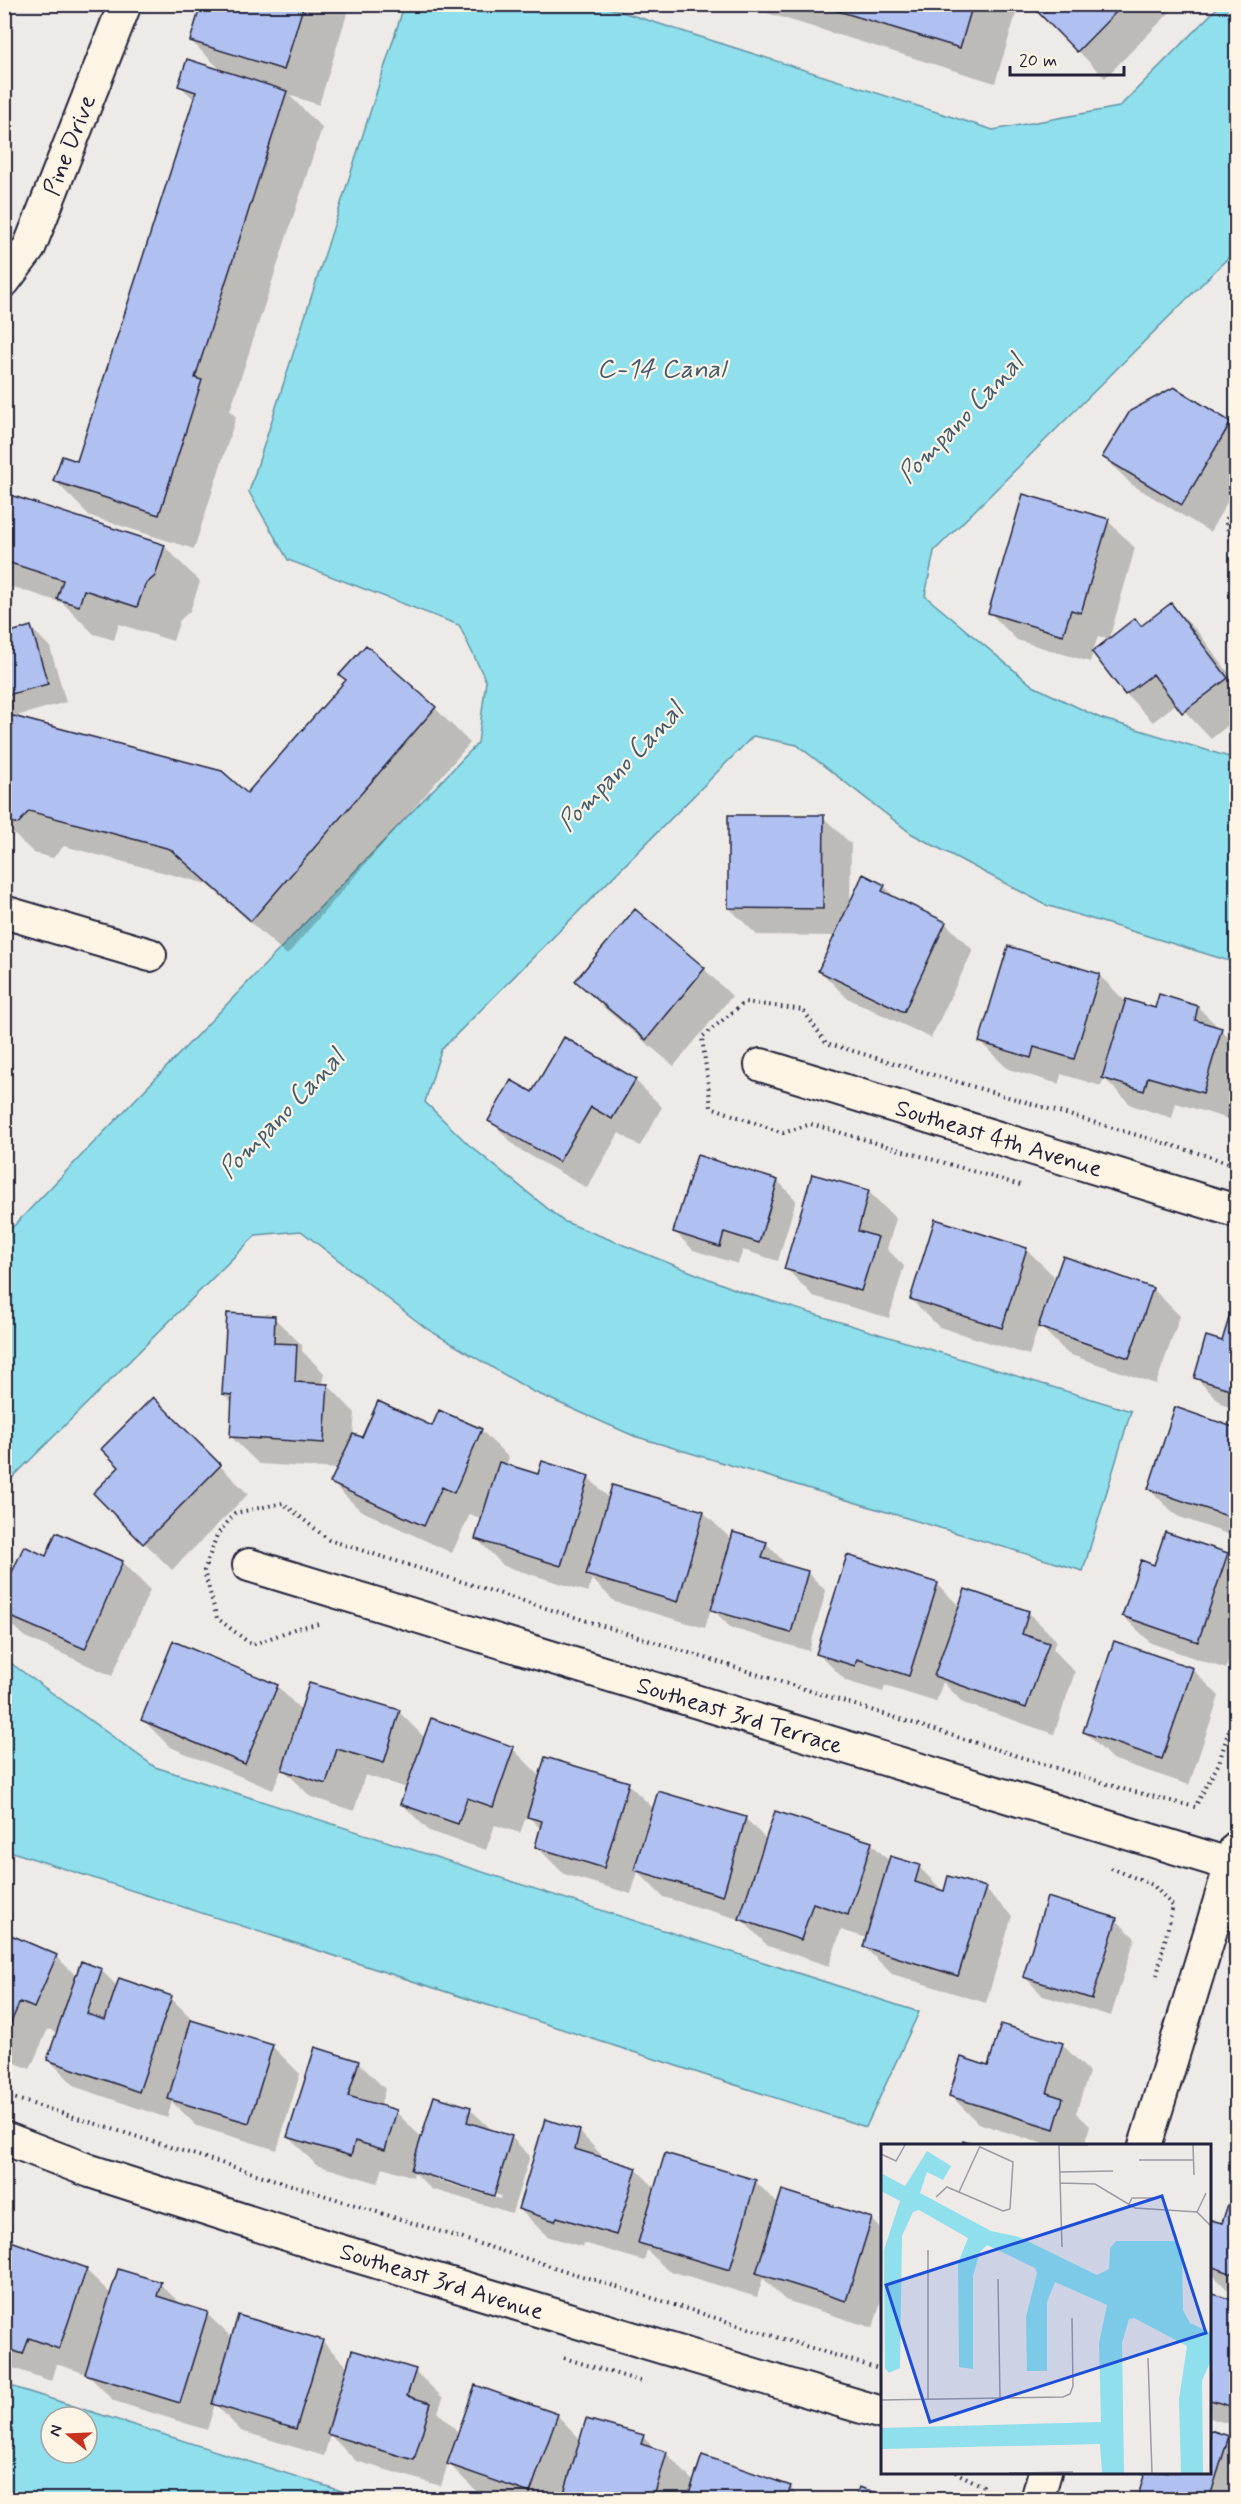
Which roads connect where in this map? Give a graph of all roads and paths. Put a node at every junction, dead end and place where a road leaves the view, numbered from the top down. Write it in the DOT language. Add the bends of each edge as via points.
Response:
graph roads {
  1 [pos="124,4"];
  2 [pos="4,281"];
  3 [pos="1236,502"];
  4 [pos="1236,558"];
  5 [pos="4,912"];
  6 [pos="150,955"];
  7 [pos="761,1065"];
  8 [pos="1236,1211"];
  9 [pos="249,1565"];
  10 [pos="1234,1856"];
  11 [pos="4,2095"];
  12 [pos="4,2138"];
  13 [pos="1145,2144"];
  14 [pos="881,2370"];
  15 [pos="881,2413"];
  16 [pos="959,2474"];
  17 [pos="1044,2474"];
  18 [pos="982,2499"];
  19 [pos="1037,2499"];
  1 -- 2 [label="street, Pine Drive" via="29,248"];
  3 -- 4 [label="path" via="1225,520"];
  5 -- 6 [label="street"];
  7 -- 8 [label="street, Southeast 4th Avenue"];
  9 -- 10 [label="street, Southeast 3rd Terrace"];
  10 -- 13 [label="street"];
  11 -- 14 [label="path"];
  12 -- 15 [label="street, Southeast 3rd Avenue" via="90,2171 330,2248"];
  16 -- 18 [label="path" via="982,2486"];
  17 -- 19 [label="street"];
}
